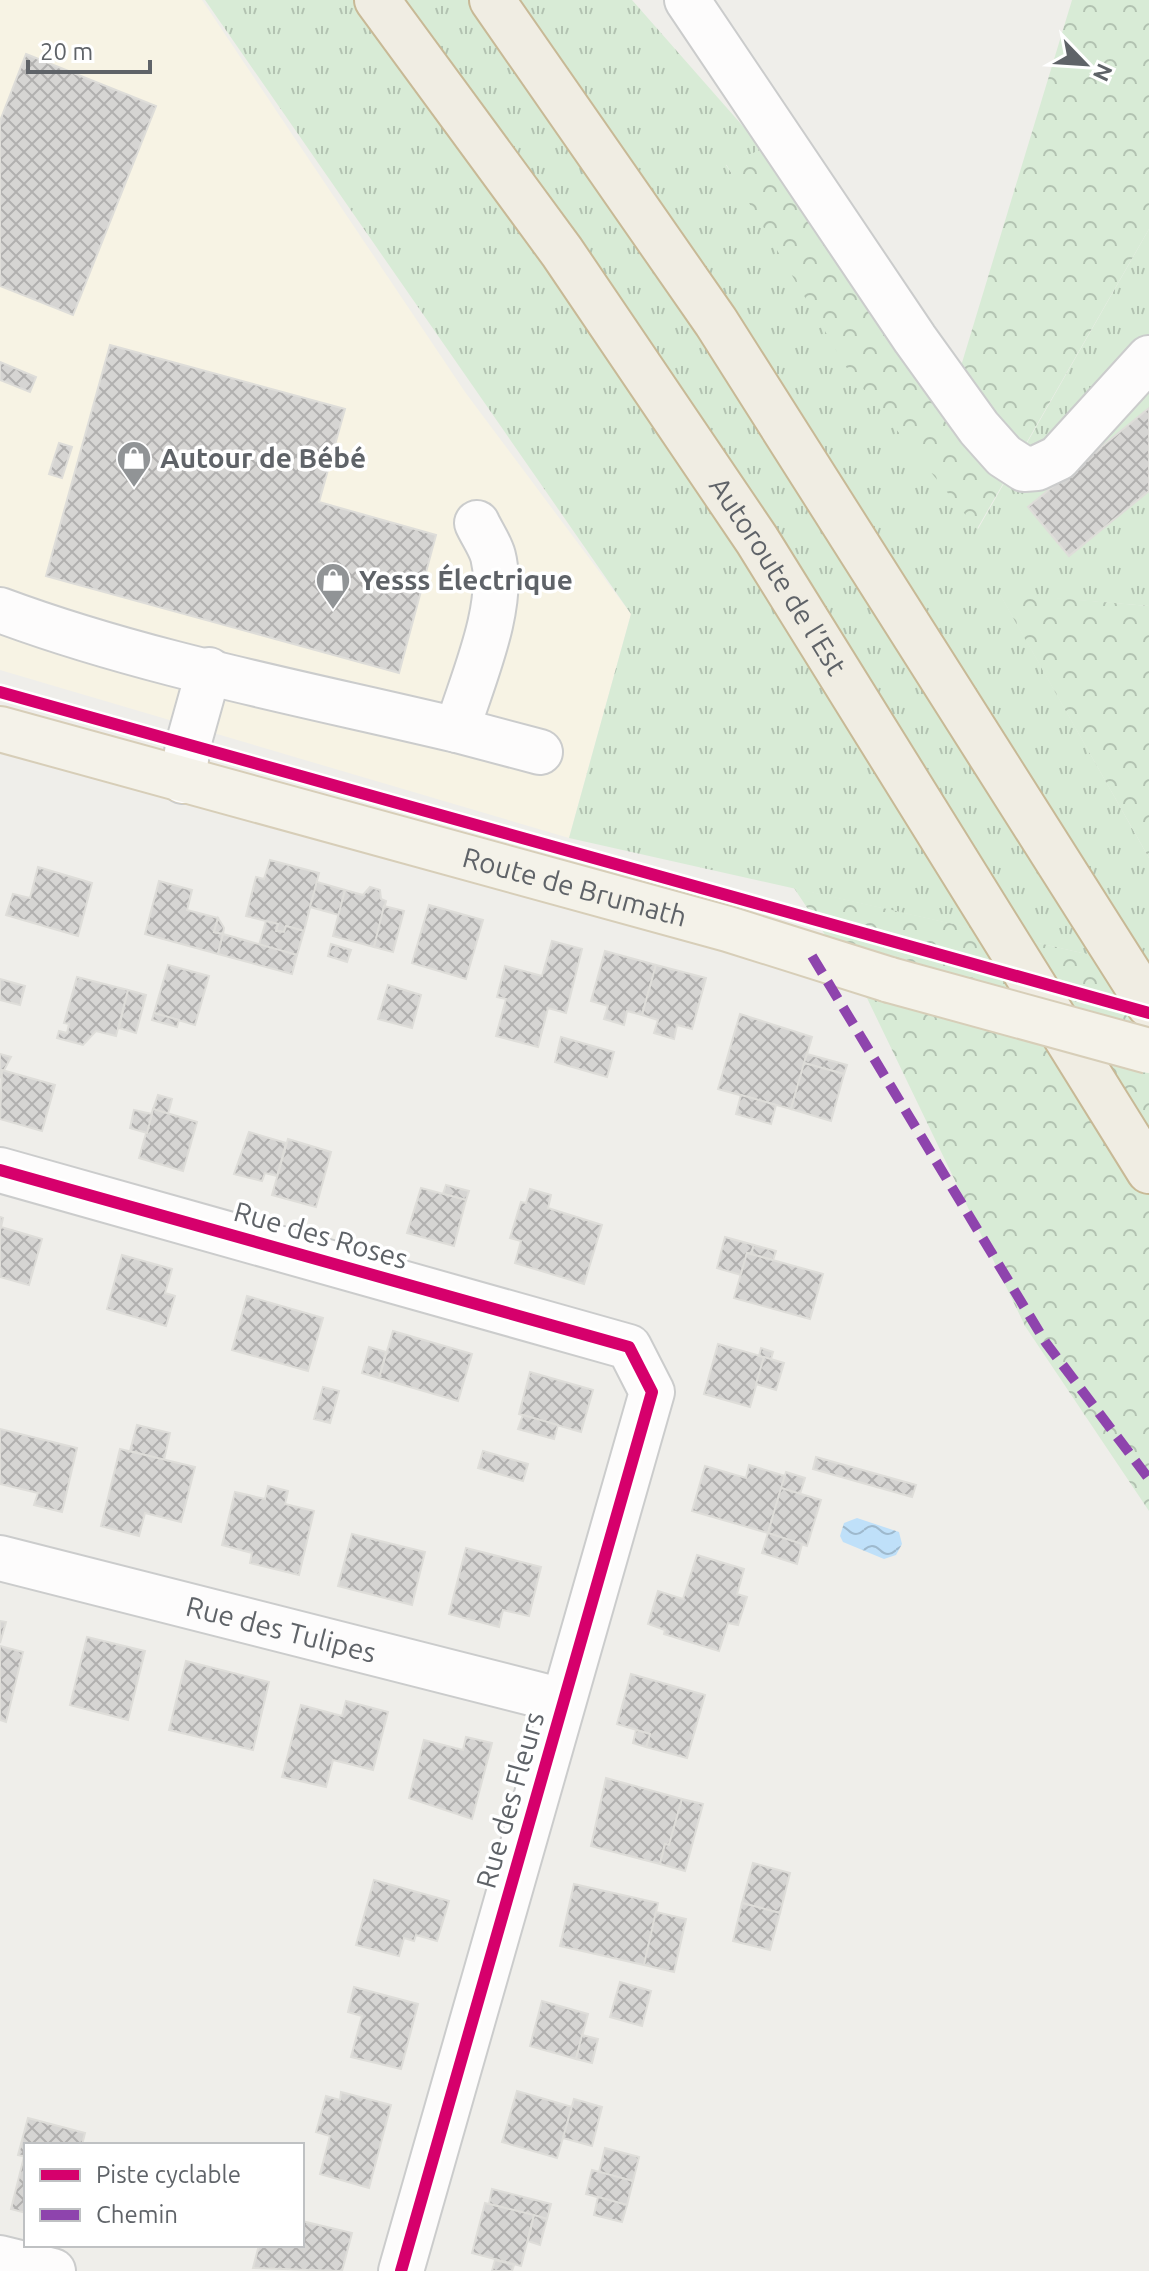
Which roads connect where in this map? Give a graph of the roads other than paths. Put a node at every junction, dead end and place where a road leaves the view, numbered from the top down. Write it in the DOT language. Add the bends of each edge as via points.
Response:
graph roads {
  1 [pos="377,0"];
  2 [pos="492,0"];
  3 [pos="687,0"];
  4 [pos="1149,358"];
  5 [pos="477,523"];
  6 [pos="0,610"];
  7 [pos="209,670"];
  8 [pos="0,729"];
  9 [pos="457,730"];
  10 [pos="540,752"];
  11 [pos="183,781"];
  12 [pos="1149,1005"];
  13 [pos="1149,1051"];
  14 [pos="0,1170"];
  15 [pos="1149,1171"];
  16 [pos="629,1347"];
  17 [pos="0,1558"];
  18 [pos="563,1701"];
  19 [pos="0,2258"];
  20 [pos="53,2271"];
  21 [pos="401,2271"];
  1 -- 15 [label="highway, Autoroute de l’Est" via="562,252 757,540"];
  2 -- 12 [label="highway" via="716,322"];
  3 -- 4 [label="street" via="915,339 1004,456 1024,469 1058,458"];
  5 -- 9 [label="street" via="493,556 495,584 490,621"];
  6 -- 7 [label="street"];
  7 -- 9 [label="street"];
  7 -- 11 [label="street"];
  8 -- 11 [label="main road, Route de Brumath"];
  9 -- 10 [label="street"];
  11 -- 13 [label="main road, Route de Brumath, bridge" via="697,920"];
  14 -- 16 [label="street, Rue des Roses"];
  16 -- 18 [label="street, Rue des Fleurs" via="652,1392"];
  17 -- 18 [label="street, Rue des Tulipes"];
  18 -- 21 [label="street, Rue des Fleurs"];
  19 -- 20 [label="street"];
}
